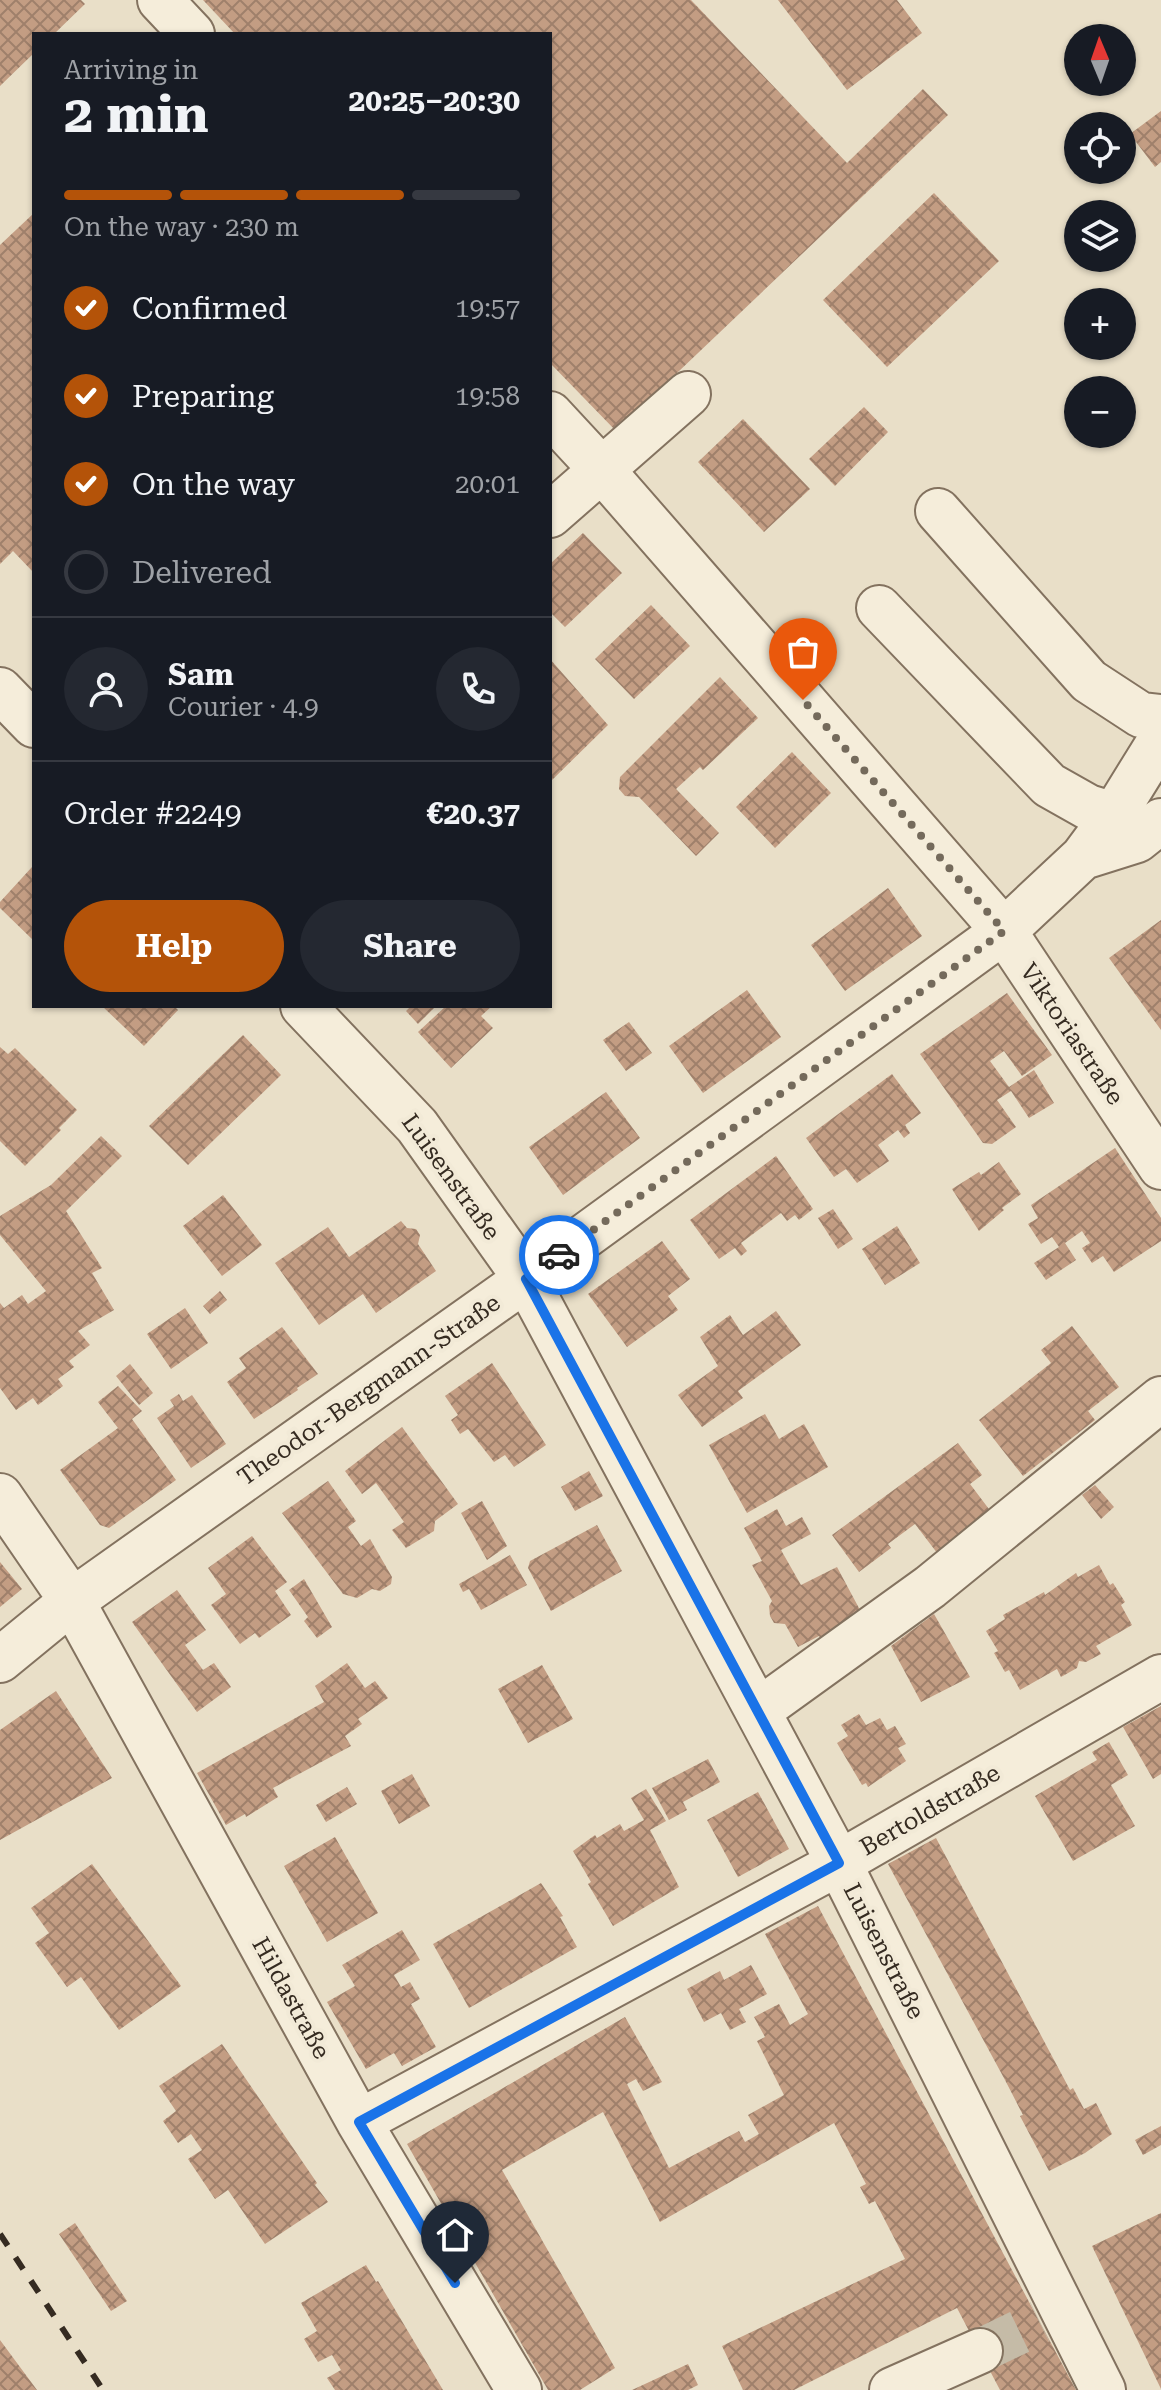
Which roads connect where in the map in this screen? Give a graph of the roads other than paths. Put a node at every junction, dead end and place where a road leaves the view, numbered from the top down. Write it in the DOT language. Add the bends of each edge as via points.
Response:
graph roads {
  1 [pos="160,0"];
  2 [pos="190,32"];
  3 [pos="688,394"];
  4 [pos="552,416"];
  5 [pos="601,469"];
  6 [pos="938,511"];
  7 [pos="552,513"];
  8 [pos="879,608"];
  9 [pos="0,690"];
  10 [pos="1161,717"];
  11 [pos="32,723"];
  12 [pos="1161,739"];
  13 [pos="1114,815"];
  14 [pos="1161,821"];
  15 [pos="1083,857"];
  16 [pos="1004,931"];
  17 [pos="305,1008"];
  18 [pos="1161,1167"];
  19 [pos="526,1279"];
  20 [pos="1161,1399"];
  21 [pos="0,1496"];
  22 [pos="72,1601"];
  23 [pos="0,1660"];
  24 [pos="1161,1677"];
  25 [pos="758,1711"];
  26 [pos="839,1863"];
  27 [pos="359,2122"];
  28 [pos="980,2351"];
  29 [pos="519,2390"];
  30 [pos="892,2390"];
  31 [pos="1103,2390"];
  1 -- 2 [label="street"];
  3 -- 5 [label="street"];
  4 -- 5 [label="street, Viktoriastraße"];
  5 -- 7 [label="street"];
  5 -- 16 [label="street, Viktoriastraße"];
  6 -- 10 [label="street" via="1089,681 1141,715"];
  8 -- 13 [label="street" via="1049,785"];
  9 -- 11 [label="street"];
  12 -- 13 [label="street, Theodor-Bergmann-Straße"];
  13 -- 15 [label="street, Theodor-Bergmann-Straße"];
  14 -- 15 [label="street" via="1137,840"];
  15 -- 16 [label="street, Theodor-Bergmann-Straße"];
  16 -- 18 [label="street, Viktoriastraße"];
  16 -- 19 [label="street, Theodor-Bergmann-Straße"];
  17 -- 19 [label="street, Luisenstraße" via="417,1126"];
  19 -- 22 [label="street, Theodor-Bergmann-Straße"];
  19 -- 25 [label="street, Luisenstraße"];
  20 -- 25 [label="street" via="930,1587"];
  21 -- 22 [label="street, Hildastraße"];
  22 -- 23 [label="street, Theodor-Bergmann-Straße"];
  22 -- 27 [label="street, Hildastraße"];
  24 -- 26 [label="street, Bertoldstraße"];
  25 -- 26 [label="street, Luisenstraße"];
  26 -- 27 [label="street, Bertoldstraße"];
  26 -- 31 [label="street, Luisenstraße" via="1052,2317"];
  27 -- 29 [label="street, Hildastraße"];
  28 -- 30 [label="street"];
}
